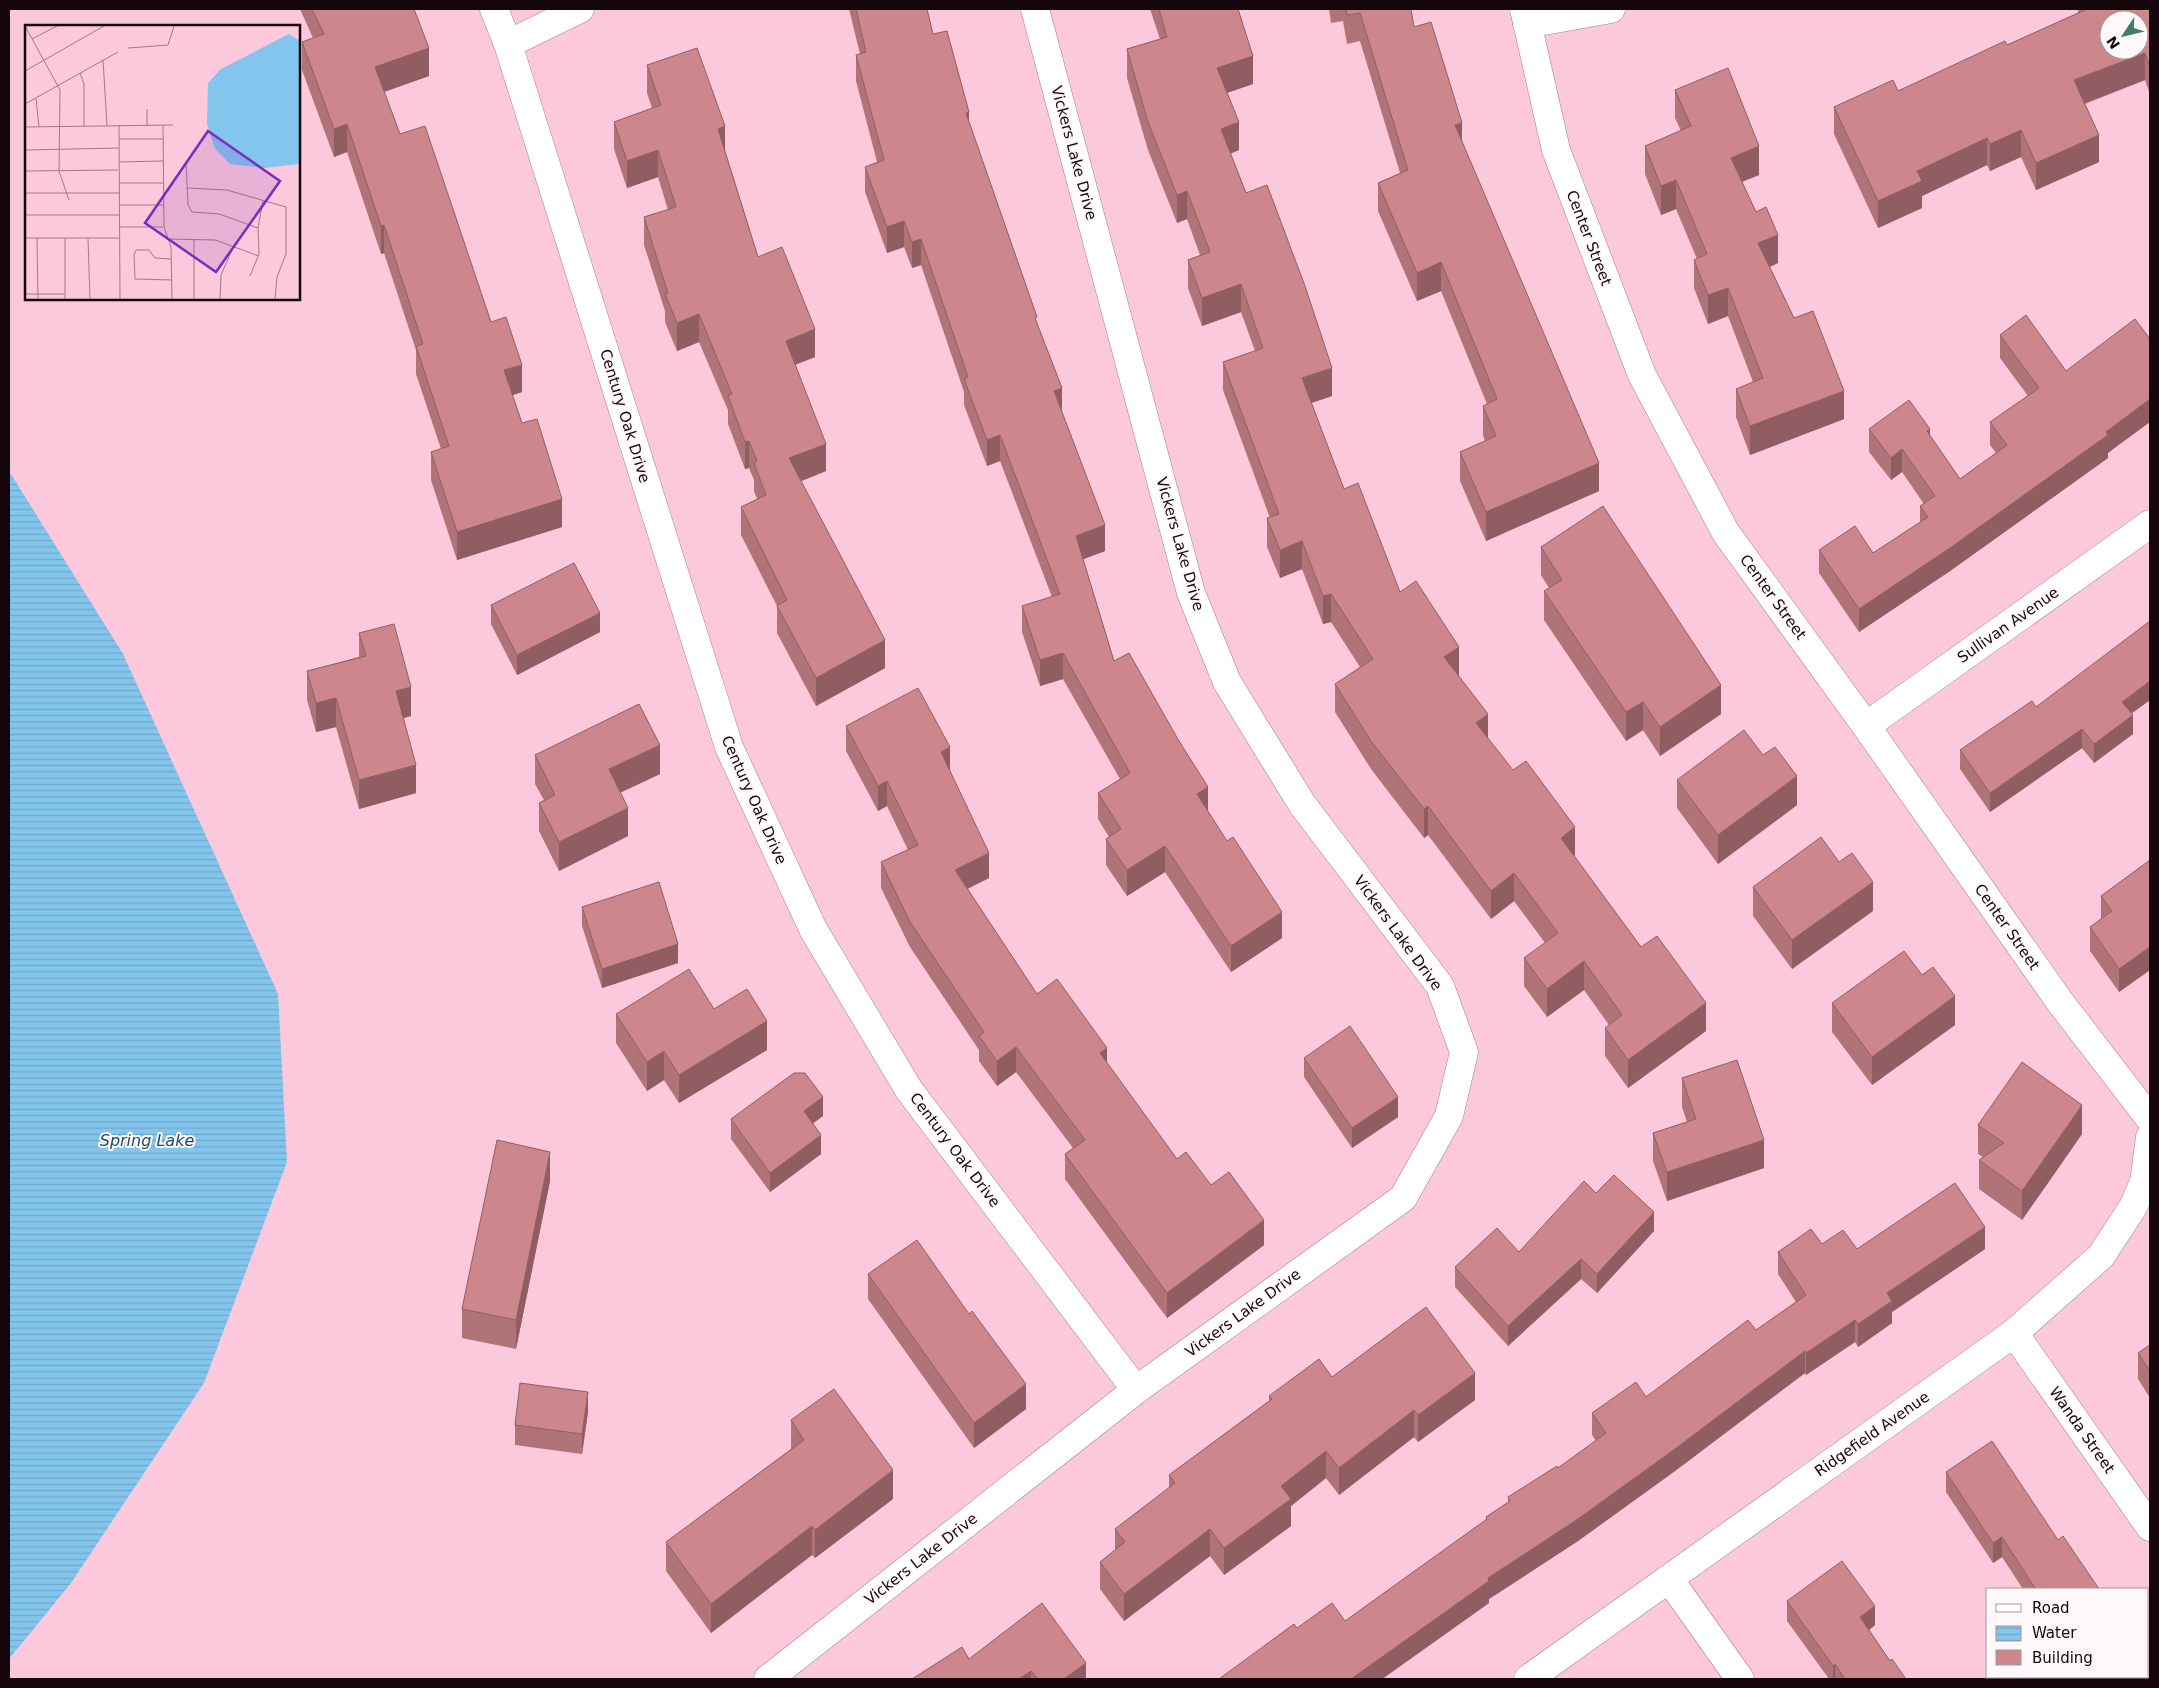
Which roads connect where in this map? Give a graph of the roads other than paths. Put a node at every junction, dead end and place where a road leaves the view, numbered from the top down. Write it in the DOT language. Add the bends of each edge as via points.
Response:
graph roads {
  1 [pos="494,9"];
  2 [pos="580,9"];
  3 [pos="1035,9"];
  4 [pos="1611,9"];
  5 [pos="1525,16"];
  6 [pos="508,44"];
  7 [pos="2150,524"];
  8 [pos="1866,726"];
  9 [pos="2150,1119"];
  10 [pos="2150,1137"];
  11 [pos="2014,1333"];
  12 [pos="1136,1390"];
  13 [pos="2150,1527"];
  14 [pos="1669,1578"];
  15 [pos="768,1679"];
  16 [pos="1528,1679"];
  17 [pos="1740,1679"];
  1 -- 6 [label="street, Century Oak Drive"];
  2 -- 6 [label="street"];
  3 -- 12 [label="street, Vickers Lake Drive" via="1191,592 1227,682 1302,804 1440,986 1464,1052 1449,1116 1403,1198"];
  4 -- 5 [label="street"];
  5 -- 8 [label="street, Center Street" via="1556,150 1642,375 1726,533"];
  6 -- 12 [label="street, Century Oak Drive" via="729,747 813,929 909,1090"];
  7 -- 8 [label="street, Sullivan Avenue"];
  8 -- 9 [label="street, Center Street" via="2060,1002"];
  10 -- 11 [label="street, Ridgefield Avenue" via="2144,1182 2133,1207 2100,1256"];
  11 -- 13 [label="street, Wanda Street"];
  11 -- 14 [label="street, Ridgefield Avenue"];
  12 -- 15 [label="street, Vickers Lake Drive"];
  14 -- 16 [label="street, Ridgefield Avenue"];
  14 -- 17 [label="street"];
}
